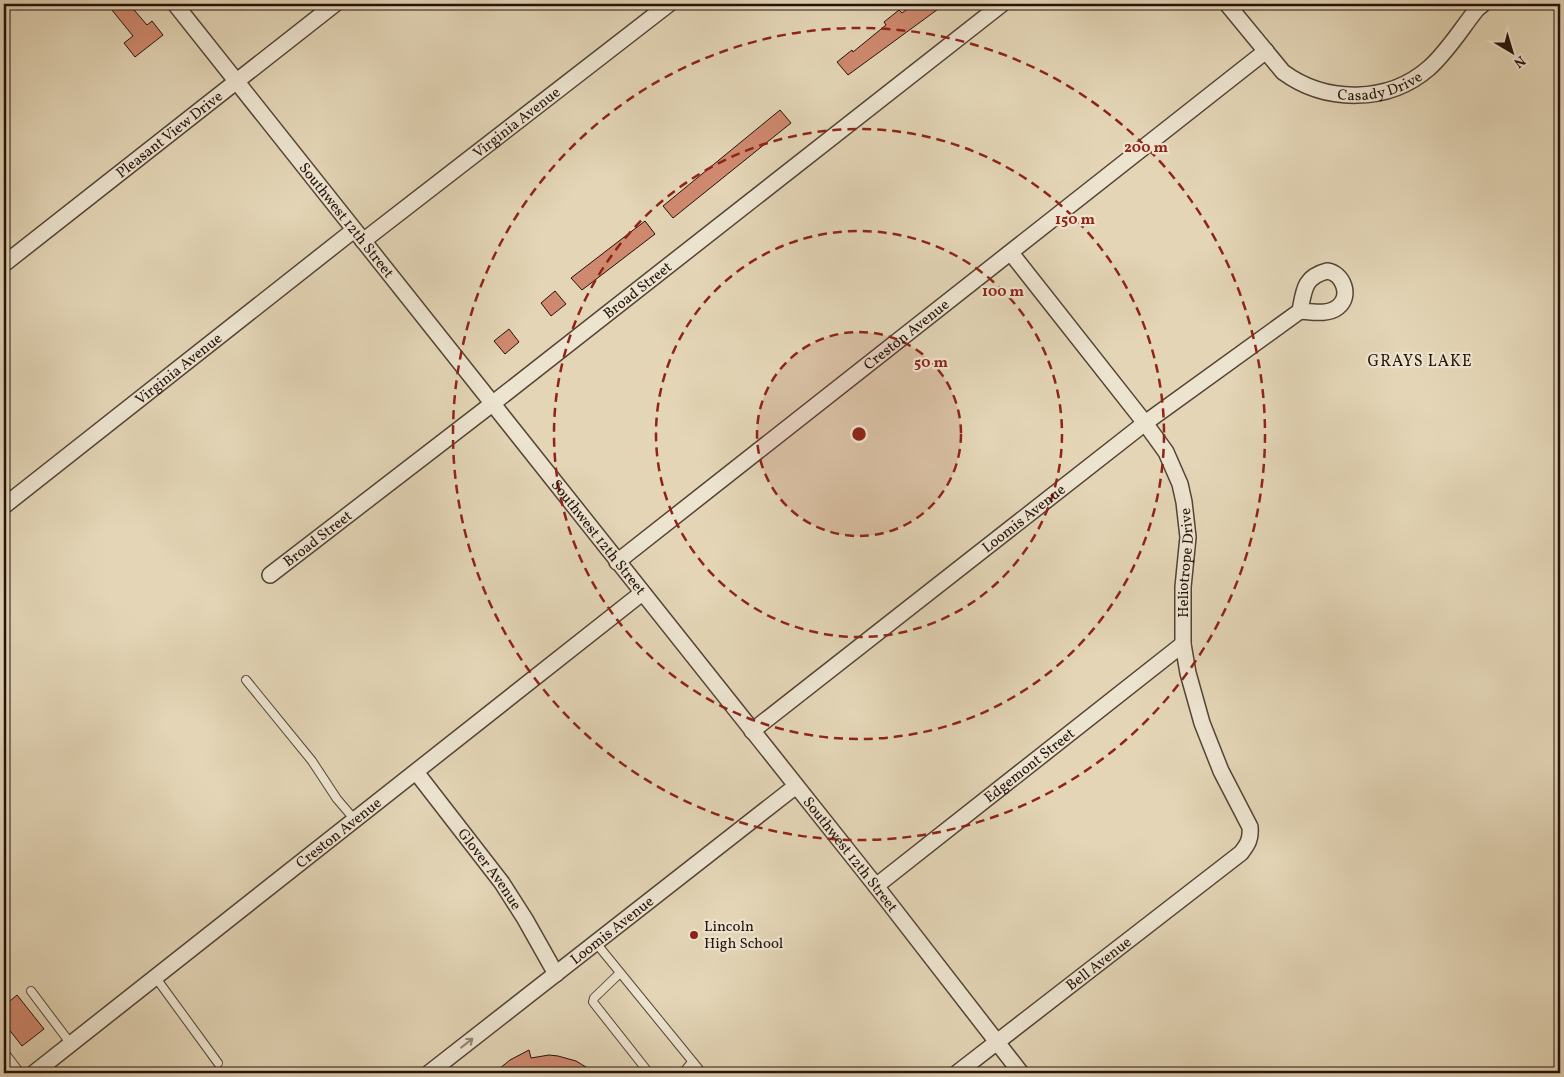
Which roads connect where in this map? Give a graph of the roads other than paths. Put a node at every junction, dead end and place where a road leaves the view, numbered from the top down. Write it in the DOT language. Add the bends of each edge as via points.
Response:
graph roads {
  1 [pos="175,4"];
  2 [pos="335,4"];
  3 [pos="669,4"];
  4 [pos="1002,4"];
  5 [pos="1227,4"];
  6 [pos="1479,5"];
  7 [pos="1266,51"];
  8 [pos="236,81"];
  9 [pos="359,236"];
  10 [pos="1011,253"];
  11 [pos="4,264"];
  12 [pos="1300,311"];
  13 [pos="492,404"];
  14 [pos="1145,423"];
  15 [pos="4,506"];
  16 [pos="617,562"];
  17 [pos="270,575"];
  18 [pos="642,593"];
  19 [pos="1183,644"];
  20 [pos="246,680"];
  21 [pos="752,731"];
  22 [pos="416,772"];
  23 [pos="796,786"];
  24 [pos="355,820"];
  25 [pos="1241,853"];
  26 [pos="876,886"];
  27 [pos="596,943"];
  28 [pos="620,973"];
  29 [pos="556,974"];
  30 [pos="156,978"];
  31 [pos="31,991"];
  32 [pos="997,1042"];
  33 [pos="71,1044"];
  34 [pos="4,1052"];
  35 [pos="218,1062"];
  36 [pos="692,1062"];
  37 [pos="20,1073"];
  38 [pos="34,1073"];
  39 [pos="428,1073"];
  40 [pos="649,1073"];
  41 [pos="683,1073"];
  42 [pos="702,1073"];
  43 [pos="957,1073"];
  44 [pos="1021,1073"];
  1 -- 8 [label="street, Southwest 12th Street"];
  2 -- 8 [label="street, Pleasant View Drive"];
  3 -- 9 [label="street, Virginia Avenue"];
  4 -- 13 [label="street, Broad Street"];
  5 -- 7 [label="street, Casady Drive"];
  6 -- 7 [label="street, Casady Drive" via="1428,69 1409,82 1374,94 1347,95 1303,85 1283,72"];
  7 -- 10 [label="street, Creston Avenue"];
  8 -- 9 [label="street, Southwest 12th Street"];
  8 -- 11 [label="street, Pleasant View Drive"];
  9 -- 13 [label="street, Southwest 12th Street"];
  9 -- 15 [label="street, Virginia Avenue"];
  10 -- 14 [label="street, Heliotrope Drive"];
  10 -- 16 [label="street, Creston Avenue"];
  12 -- 14 [label="street, Loomis Avenue"];
  13 -- 16 [label="street, Southwest 12th Street"];
  13 -- 17 [label="street, Broad Street"];
  14 -- 19 [label="street, Heliotrope Drive" via="1166,452 1184,502 1188,537 1183,587"];
  14 -- 21 [label="street, Loomis Avenue"];
  16 -- 18 [label="street, Southwest 12th Street"];
  18 -- 21 [label="street, Southwest 12th Street"];
  18 -- 22 [label="street, Creston Avenue"];
  19 -- 25 [label="street, Heliotrope Drive" via="1202,723 1250,827 1249,843"];
  19 -- 26 [label="street, Edgemont Street"];
  20 -- 24 [label="lane"];
  21 -- 23 [label="street, Southwest 12th Street"];
  22 -- 24 [label="street, Creston Avenue"];
  22 -- 29 [label="street, Glover Avenue" via="502,883"];
  23 -- 26 [label="street, Southwest 12th Street"];
  23 -- 27 [label="street, Loomis Avenue"];
  24 -- 30 [label="street, Creston Avenue"];
  25 -- 32 [label="street, Bell Avenue"];
  26 -- 32 [label="street, Southwest 12th Street"];
  27 -- 28 [label="lane"];
  27 -- 29 [label="street, Loomis Avenue"];
  28 -- 36 [label="lane"];
  28 -- 40 [label="lane" via="593,1002"];
  39 -- 29 [label="street, Loomis Avenue, one-way"];
  30 -- 33 [label="street, Creston Avenue"];
  30 -- 35 [label="lane"];
  31 -- 33 [label="lane"];
  32 -- 43 [label="street, Bell Avenue"];
  32 -- 44 [label="street, Southwest 12th Street"];
  33 -- 38 [label="street, Creston Avenue"];
  34 -- 37 [label="lane"];
  36 -- 41 [label="lane"];
  36 -- 42 [label="lane"];
}
